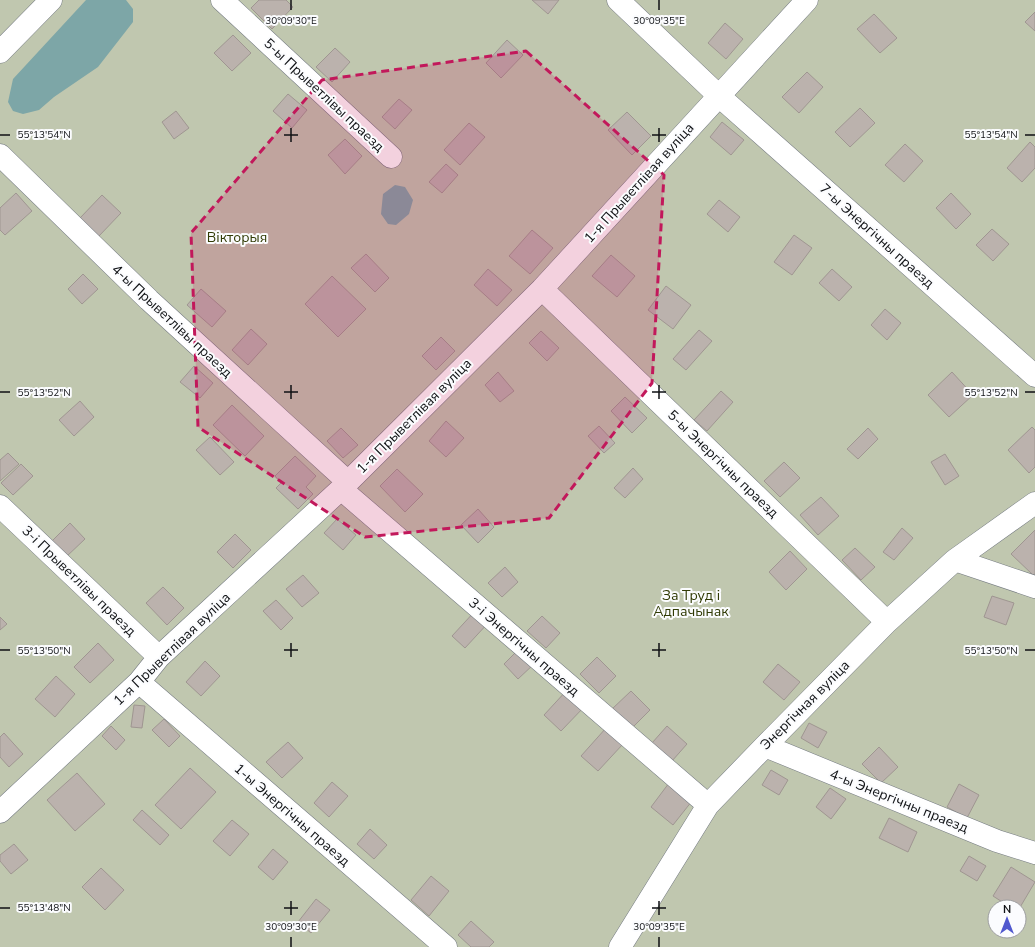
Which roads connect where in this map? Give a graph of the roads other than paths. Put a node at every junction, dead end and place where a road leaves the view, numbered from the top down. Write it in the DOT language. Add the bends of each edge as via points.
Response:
graph roads {
  1 [pos="51,0"];
  2 [pos="222,0"];
  3 [pos="618,0"];
  4 [pos="807,0"];
  5 [pos="0,52"];
  6 [pos="719,96"];
  7 [pos="0,155"];
  8 [pos="391,157"];
  9 [pos="542,290"];
  10 [pos="1035,376"];
  11 [pos="344,486"];
  12 [pos="1035,503"];
  13 [pos="0,506"];
  14 [pos="955,560"];
  15 [pos="1035,587"];
  16 [pos="887,622"];
  17 [pos="159,657"];
  18 [pos="139,682"];
  19 [pos="765,746"];
  20 [pos="708,805"];
  21 [pos="0,812"];
  22 [pos="1035,852"];
  23 [pos="446,947"];
  24 [pos="620,947"];
  1 -- 5 [label="lane"];
  2 -- 8 [label="lane, 5-ы Прыветлівы праезд"];
  3 -- 6 [label="lane, 7-ы Энергічны праезд"];
  4 -- 6 [label="lane, 1-я Прыветлівая вуліца"];
  6 -- 9 [label="lane, 1-я Прыветлівая вуліца"];
  6 -- 10 [label="lane, 7-ы Энергічны праезд"];
  7 -- 11 [label="lane, 4-ы Прыветлівы праезд"];
  9 -- 11 [label="lane, 1-я Прыветлівая вуліца"];
  9 -- 16 [label="lane, 5-ы Энергічны праезд"];
  11 -- 17 [label="lane, 1-я Прыветлівая вуліца"];
  11 -- 20 [label="lane, 3-і Энергічны праезд"];
  12 -- 14 [label="lane, Энергічная вуліца"];
  13 -- 17 [label="lane, 3-і Прыветлівы праезд"];
  14 -- 15 [label="lane"];
  14 -- 16 [label="lane, Энергічная вуліца"];
  16 -- 19 [label="lane, Энергічная вуліца"];
  17 -- 18 [label="lane, 1-я Прыветлівая вуліца"];
  18 -- 21 [label="lane, 1-я Прыветлівая вуліца"];
  18 -- 23 [label="lane, 1-ы Энергічны праезд"];
  19 -- 20 [label="lane, Энергічная вуліца"];
  19 -- 22 [label="lane, 4-ы Энергічны праезд" via="996,841"];
  20 -- 24 [label="lane, Энергічная вуліца"];
}
